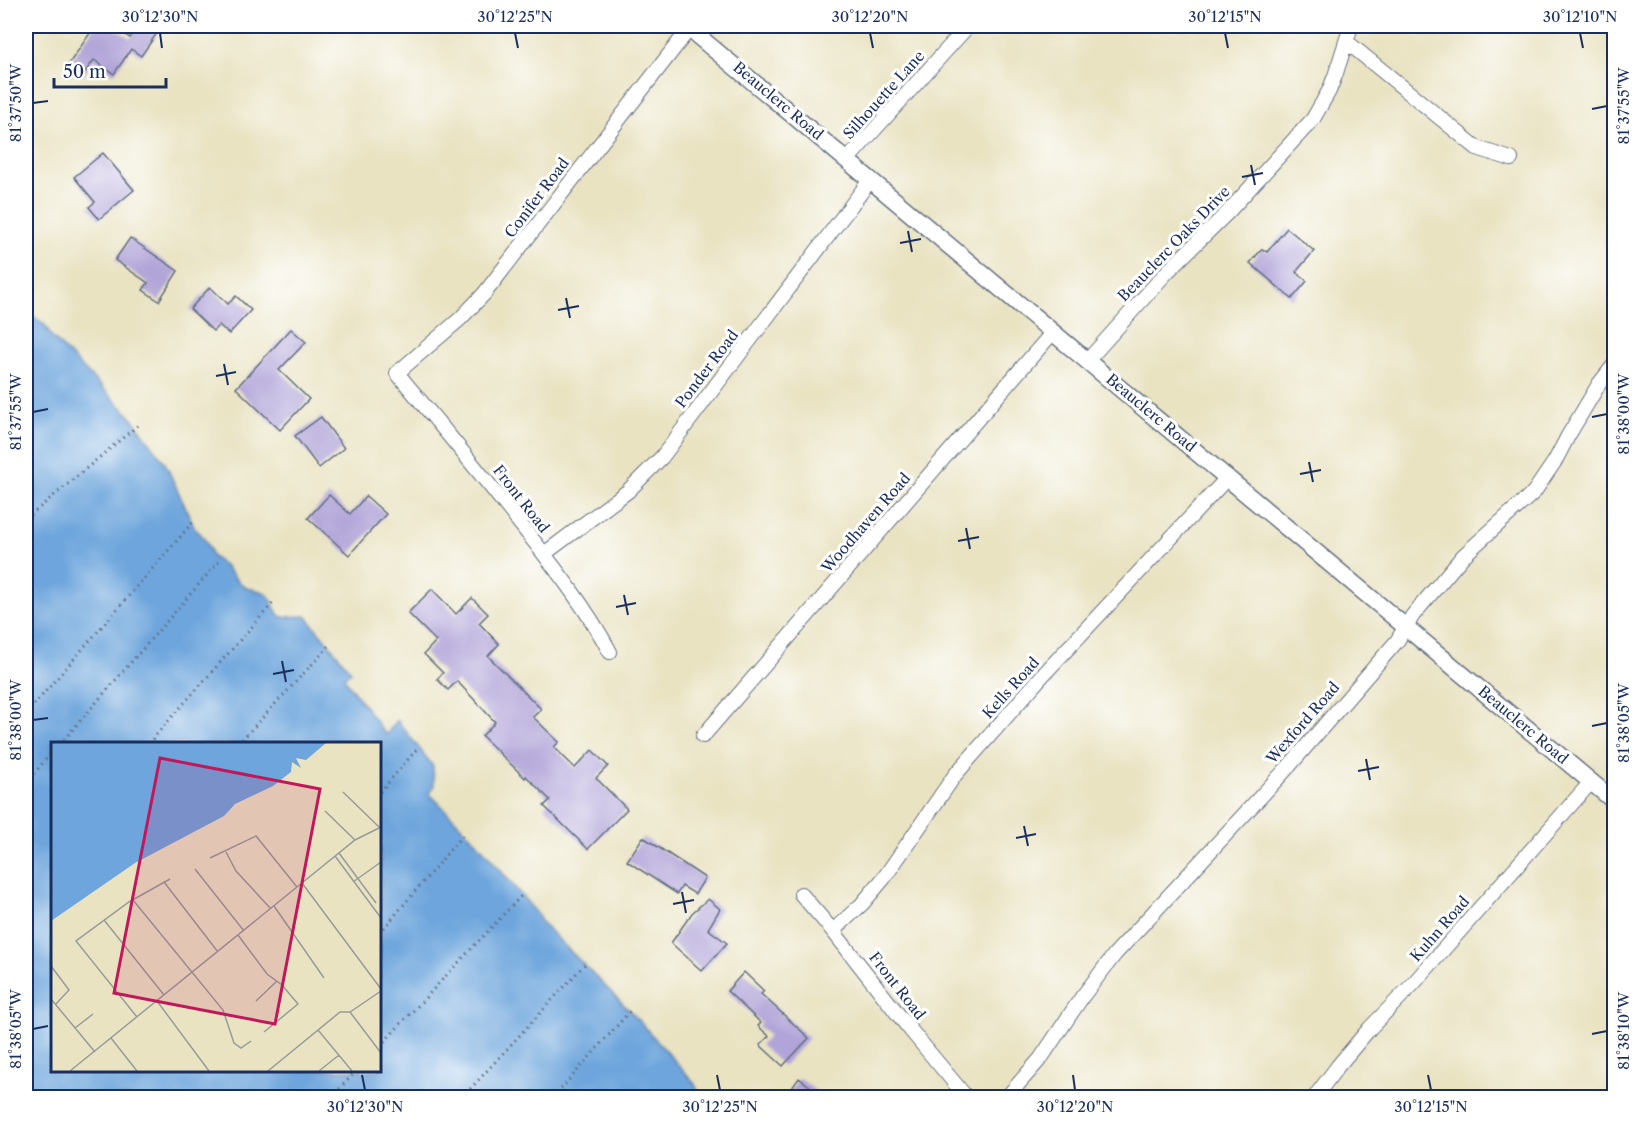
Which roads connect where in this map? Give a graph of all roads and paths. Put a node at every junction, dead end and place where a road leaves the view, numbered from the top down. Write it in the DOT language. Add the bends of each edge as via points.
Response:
graph roads {
  1 [pos="968,26"];
  2 [pos="1351,26"];
  3 [pos="688,27"];
  4 [pos="1347,42"];
  5 [pos="848,159"];
  6 [pos="1511,159"];
  7 [pos="871,178"];
  8 [pos="32,316"];
  9 [pos="26,324"];
  10 [pos="1053,332"];
  11 [pos="1088,360"];
  12 [pos="1614,365"];
  13 [pos="397,373"];
  14 [pos="138,424"];
  15 [pos="1228,477"];
  16 [pos="26,519"];
  17 [pos="193,522"];
  18 [pos="544,554"];
  19 [pos="220,560"];
  20 [pos="273,603"];
  21 [pos="1406,626"];
  22 [pos="330,645"];
  23 [pos="610,652"];
  24 [pos="26,714"];
  25 [pos="703,736"];
  26 [pos="62,742"];
  27 [pos="149,742"];
  28 [pos="240,742"];
  29 [pos="418,748"];
  30 [pos="51,753"];
  31 [pos="1591,782"];
  32 [pos="26,783"];
  33 [pos="381,791"];
  34 [pos="1614,801"];
  35 [pos="465,832"];
  36 [pos="801,894"];
  37 [pos="521,896"];
  38 [pos="833,931"];
  39 [pos="381,932"];
  40 [pos="585,964"];
  41 [pos="631,1010"];
  42 [pos="381,1045"];
  43 [pos="356,1072"];
  44 [pos="331,1098"];
  45 [pos="462,1098"];
  46 [pos="553,1098"];
  47 [pos="967,1098"];
  48 [pos="1006,1098"];
  49 [pos="1314,1098"];
  1 -- 5 [label="street, Silhouette Lane"];
  2 -- 4 [label="street, Beauclerc Oaks Drive"];
  3 -- 5 [label="street, Beauclerc Road"];
  3 -- 13 [label="street, Conifer Road" via="484,294"];
  4 -- 6 [label="street" via="1477,148"];
  4 -- 11 [label="street, Beauclerc Oaks Drive" via="1329,92 1308,126"];
  5 -- 7 [label="street, Beauclerc Road"];
  7 -- 10 [label="street, Beauclerc Road"];
  7 -- 18 [label="street, Ponder Road" via="662,457 628,490"];
  8 -- 9 [label="path"];
  10 -- 11 [label="street, Beauclerc Road"];
  10 -- 25 [label="street, Woodhaven Road"];
  11 -- 15 [label="street, Beauclerc Road"];
  12 -- 21 [label="street, Wexford Road" via="1534,492 1463,556"];
  13 -- 18 [label="street, Front Road"];
  14 -- 16 [label="path"];
  15 -- 21 [label="street, Beauclerc Road"];
  15 -- 38 [label="street, Kells Road" via="955,775 884,878"];
  17 -- 24 [label="path"];
  18 -- 23 [label="street, Front Road" via="592,619"];
  19 -- 26 [label="path"];
  20 -- 27 [label="path"];
  21 -- 31 [label="street, Beauclerc Road"];
  21 -- 48 [label="street, Wexford Road" via="1290,765 1115,954 1041,1058"];
  22 -- 28 [label="path"];
  29 -- 33 [label="path"];
  30 -- 32 [label="path"];
  31 -- 34 [label="street, Beauclerc Road"];
  31 -- 49 [label="street, Kuhn Road" via="1364,1036"];
  35 -- 39 [label="path"];
  36 -- 38 [label="street, Front Road"];
  37 -- 42 [label="path"];
  38 -- 47 [label="street, Front Road"];
  40 -- 45 [label="path"];
  41 -- 46 [label="path"];
  43 -- 44 [label="path"];
}
